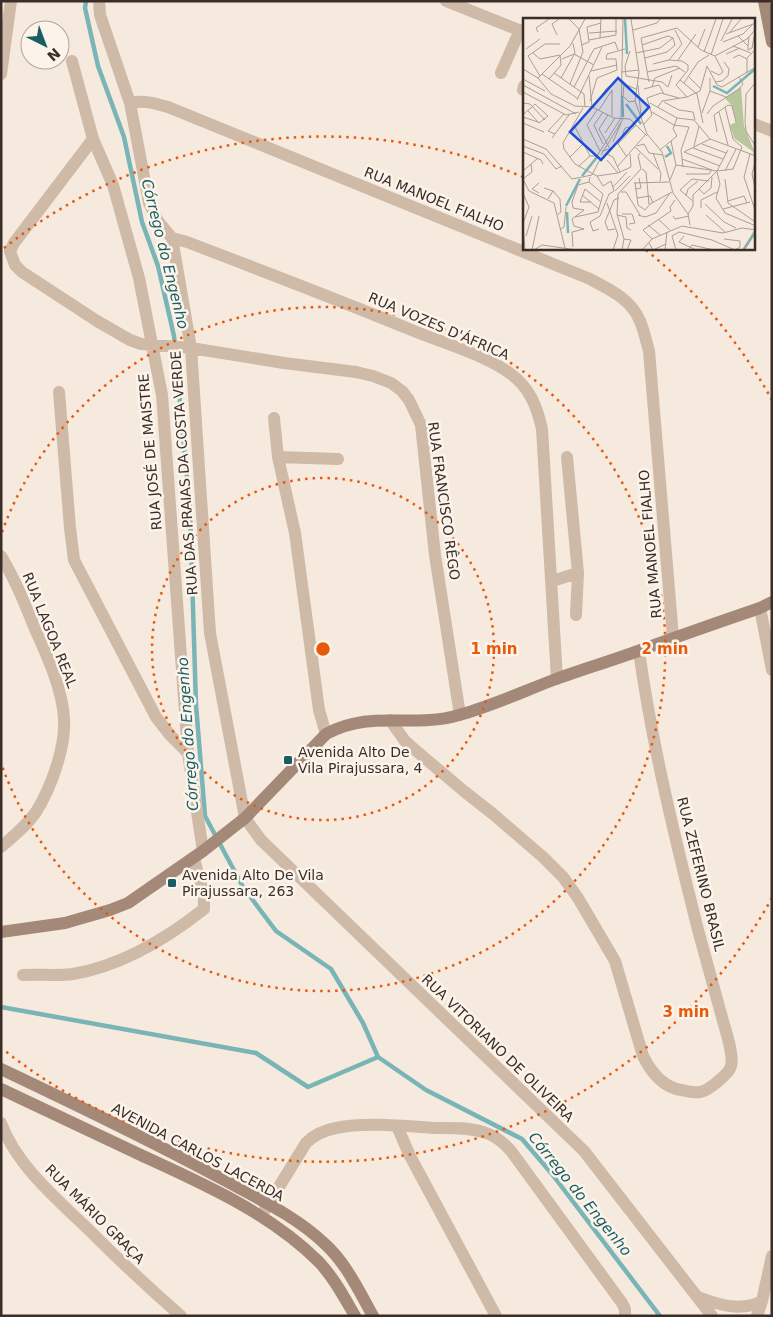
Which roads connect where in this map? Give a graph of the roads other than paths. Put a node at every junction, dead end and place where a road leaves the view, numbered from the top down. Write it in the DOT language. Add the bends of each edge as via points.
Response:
graph roads {
  1 [pos="11,1"];
  2 [pos="99,1"];
  3 [pos="446,1"];
  4 [pos="764,1"];
  5 [pos="522,31"];
  6 [pos="772,42"];
  7 [pos="72,61"];
  8 [pos="1,74"];
  9 [pos="501,74"];
  10 [pos="130,103"];
  11 [pos="756,125"];
  12 [pos="772,130"];
  13 [pos="93,139"];
  14 [pos="172,238"];
  15 [pos="156,345"];
  16 [pos="186,348"];
  17 [pos="59,392"];
  18 [pos="274,418"];
  19 [pos="567,456"];
  20 [pos="278,457"];
  21 [pos="338,459"];
  22 [pos="1,556"];
  23 [pos="578,573"];
  24 [pos="552,581"];
  25 [pos="766,605"];
  26 [pos="576,615"];
  27 [pos="673,637"];
  28 [pos="639,651"];
  29 [pos="772,670"];
  30 [pos="558,679"];
  31 [pos="460,715"];
  32 [pos="390,720"];
  33 [pos="326,734"];
  34 [pos="188,753"];
  35 [pos="241,821"];
  36 [pos="1,847"];
  37 [pos="203,851"];
  38 [pos="1,932"];
  39 [pos="23,974"];
  40 [pos="1,1069"];
  41 [pos="1,1090"];
  42 [pos="1,1123"];
  43 [pos="397,1126"];
  44 [pos="268,1204"];
  45 [pos="261,1216"];
  46 [pos="772,1256"];
  47 [pos="697,1297"];
  48 [pos="762,1301"];
  49 [pos="181,1316"];
  50 [pos="355,1316"];
  51 [pos="373,1316"];
  52 [pos="496,1316"];
  53 [pos="625,1316"];
  54 [pos="712,1316"];
  55 [pos="757,1316"];
  1 -- 8 [label="street"];
  2 -- 10 [label="street, RUA DAS PRAIAS DA COSTA VERDE" via="100,15"];
  3 -- 5 [label="street"];
  4 -- 6 [label="main road"];
  5 -- 9 [label="street"];
  7 -- 13 [label="street, RUA JOSÉ DE MAISTRE"];
  10 -- 14 [label="street, RUA DAS PRAIAS DA COSTA VERDE" via="149,203"];
  10 -- 27 [label="street, RUA MANOEL FIALHO" via="150,101 168,107 590,279 631,305 640,320 649,351"];
  11 -- 12 [label="street"];
  13 -- 15 [label="street, RUA JOSÉ DE MAISTRE" via="113,185"];
  13 -- 15 [label="street, RUA FRANCISCO RÊGO" via="14,242 11,255 22,272 97,321 130,340"];
  14 -- 16 [label="street, RUA DAS PRAIAS DA COSTA VERDE"];
  14 -- 24 [label="street, RUA VOZES D'ÁFRICA" via="338,299 492,363 519,381 533,398 542,429"];
  15 -- 16 [label="street, RUA FRANCISCO RÊGO"];
  15 -- 34 [label="street, RUA JOSÉ DE MAISTRE"];
  16 -- 31 [label="street, RUA FRANCISCO RÊGO" via="356,372 391,383 407,397 421,425 435,555"];
  16 -- 35 [label="street, RUA DAS PRAIAS DA COSTA VERDE" via="210,633"];
  17 -- 34 [label="street" via="74,560 156,717"];
  18 -- 20 [label="street"];
  19 -- 23 [label="street"];
  20 -- 21 [label="street"];
  20 -- 33 [label="street" via="295,533 319,710"];
  22 -- 36 [label="street, RUA LAGOA REAL" via="41,643 60,693 64,718 59,758 45,795 30,819"];
  23 -- 24 [label="street"];
  23 -- 26 [label="street"];
  24 -- 30 [label="street, RUA VOZES D'ÁFRICA"];
  25 -- 27 [label="main road"];
  25 -- 29 [label="street"];
  27 -- 28 [label="main road"];
  28 -- 30 [label="main road"];
  28 -- 32 [label="street, RUA ZEFERINO BRASIL" via="661,774 731,1060 728,1072 700,1092 666,1086 649,1067 615,961 563,877 414,749"];
  30 -- 31 [label="main road"];
  31 -- 32 [label="main road" via="443,720"];
  32 -- 33 [label="main road" via="354,722"];
  33 -- 35 [label="main road"];
  34 -- 37 [label="street, RUA JOSÉ DE MAISTRE"];
  35 -- 37 [label="main road"];
  35 -- 47 [label="street, RUA VITORIANO DE OLIVEIRA" via="584,1151"];
  37 -- 38 [label="main road" via="128,903 65,923"];
  37 -- 39 [label="street, RUA JOSÉ DE MAISTRE" via="204,910 176,931 120,960 101,966 72,974"];
  40 -- 44 [label="main road, AVENIDA CARLOS LACERDA" via="186,1159"];
  41 -- 45 [label="main road, AVENIDA CARLOS LACERDA" via="179,1173"];
  42 -- 49 [label="street, RUA MÁRIO GRAÇA" via="17,1155 38,1179"];
  43 -- 44 [label="street" via="337,1127 317,1134 300,1150"];
  43 -- 52 [label="street"];
  43 -- 53 [label="street" via="468,1129 497,1138 511,1151 622,1303"];
  44 -- 45 [label="street"];
  44 -- 51 [label="main road, AVENIDA CARLOS LACERDA" via="306,1228 340,1260"];
  45 -- 50 [label="main road, AVENIDA CARLOS LACERDA" via="320,1263"];
  46 -- 48 [label="street"];
  47 -- 48 [label="street" via="735,1307"];
  47 -- 54 [label="street, RUA VITORIANO DE OLIVEIRA"];
  48 -- 55 [label="street"];
}
